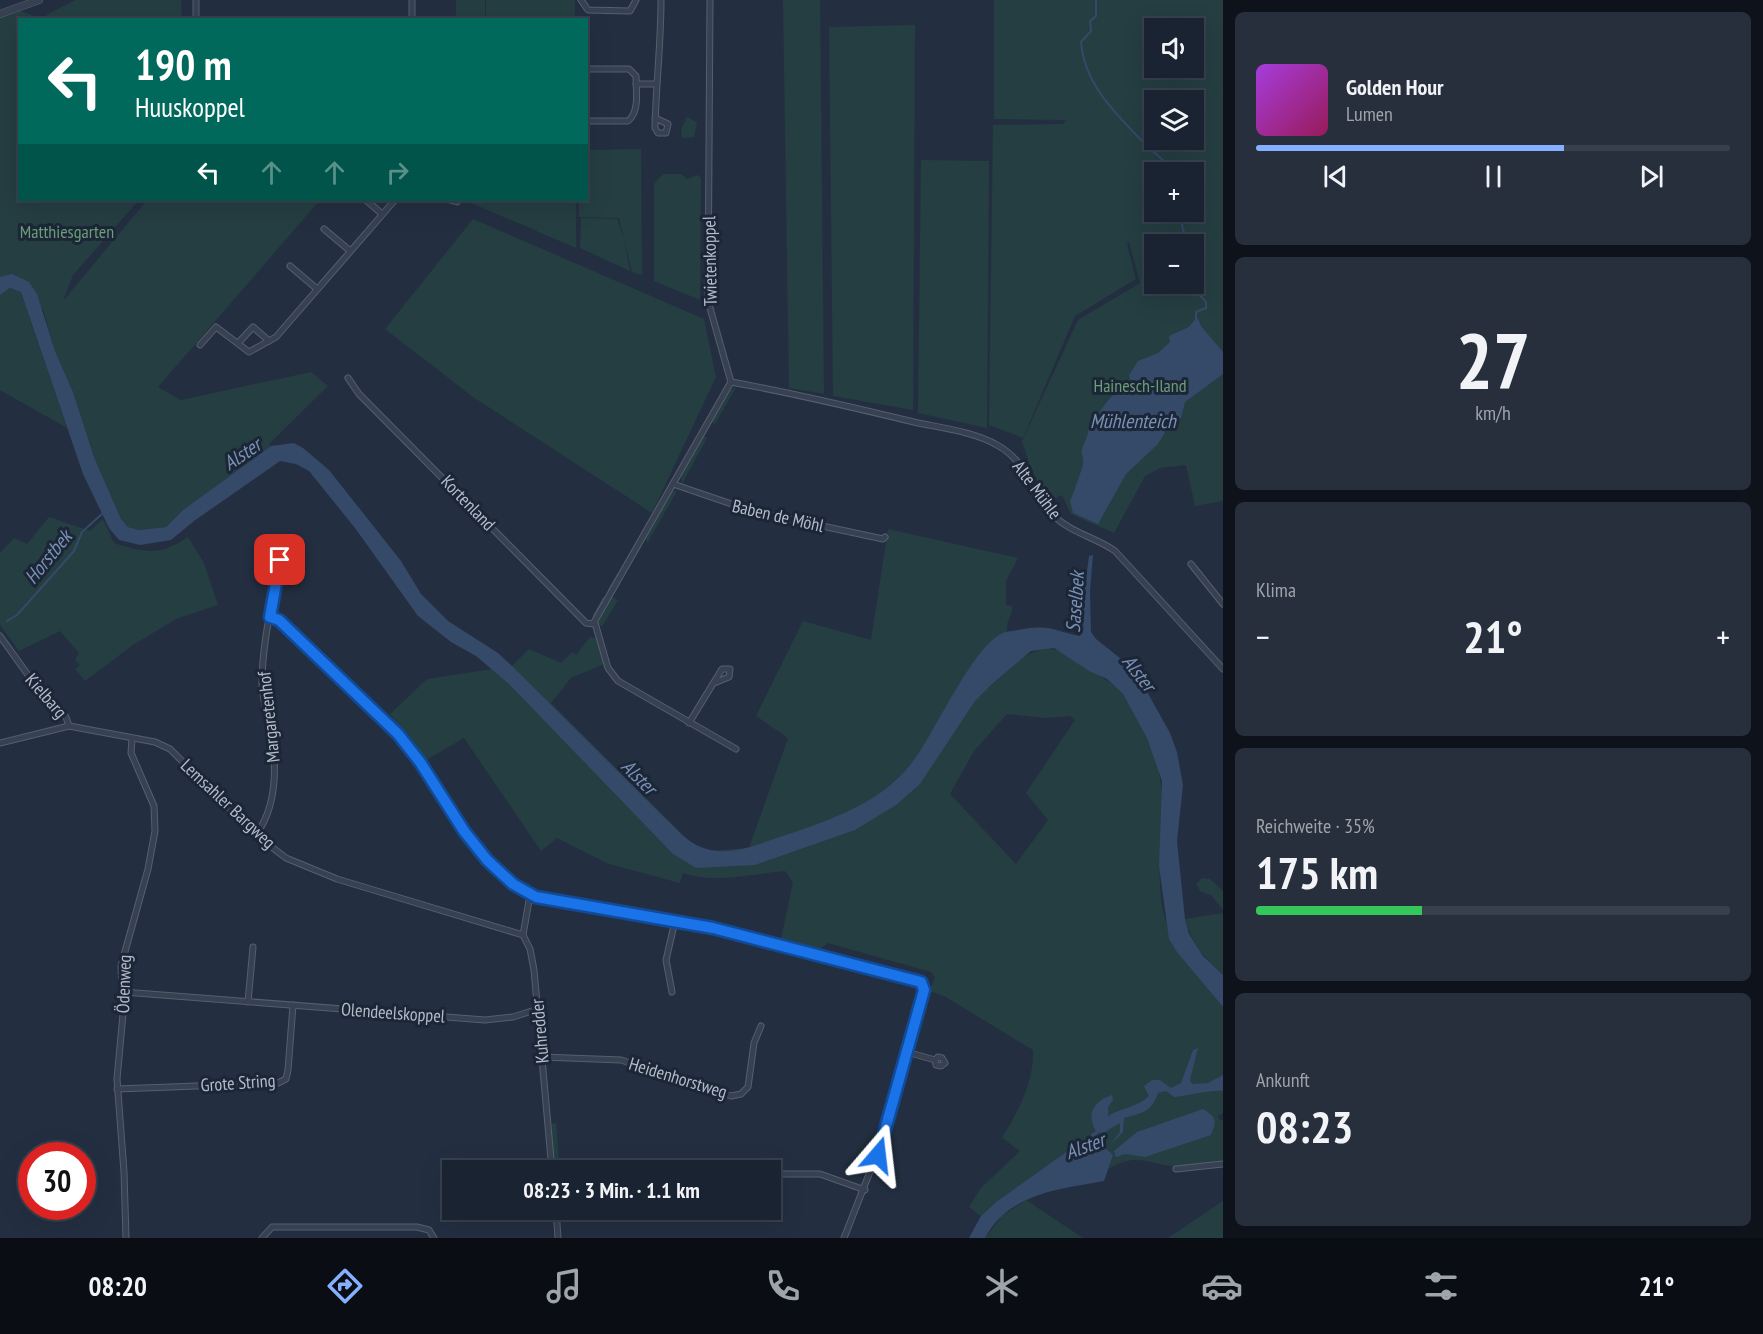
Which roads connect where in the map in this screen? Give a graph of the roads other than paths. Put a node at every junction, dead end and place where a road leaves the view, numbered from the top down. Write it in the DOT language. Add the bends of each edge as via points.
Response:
graph roads {
  1 [pos="39,0"];
  2 [pos="196,0"];
  3 [pos="412,0"];
  4 [pos="581,0"];
  5 [pos="636,0"];
  6 [pos="661,0"];
  7 [pos="710,0"];
  8 [pos="0,14"];
  9 [pos="196,18"];
  10 [pos="412,18"];
  11 [pos="588,69"];
  12 [pos="636,84"];
  13 [pos="655,84"];
  14 [pos="655,117"];
  15 [pos="588,121"];
  16 [pos="367,201"];
  17 [pos="394,201"];
  18 [pos="454,201"];
  19 [pos="457,202"];
  20 [pos="382,213"];
  21 [pos="324,229"];
  22 [pos="349,250"];
  23 [pos="290,266"];
  24 [pos="317,289"];
  25 [pos="269,341"];
  26 [pos="239,342"];
  27 [pos="200,345"];
  28 [pos="348,378"];
  29 [pos="731,382"];
  30 [pos="673,484"];
  31 [pos="885,537"];
  32 [pos="280,560"];
  33 [pos="1191,564"];
  34 [pos="1223,603"];
  35 [pos="270,617"];
  36 [pos="593,624"];
  37 [pos="0,636"];
  38 [pos="1223,669"];
  39 [pos="714,683"];
  40 [pos="689,723"];
  41 [pos="69,726"];
  42 [pos="132,739"];
  43 [pos="0,743"];
  44 [pos="736,749"];
  45 [pos="256,835"];
  46 [pos="530,895"];
  47 [pos="675,921"];
  48 [pos="523,935"];
  49 [pos="253,947"];
  50 [pos="123,992"];
  51 [pos="672,993"];
  52 [pos="248,1002"];
  53 [pos="293,1005"];
  54 [pos="538,1010"];
  55 [pos="761,1026"];
  56 [pos="907,1052"];
  57 [pos="543,1057"];
  58 [pos="935,1060"];
  59 [pos="117,1089"];
  60 [pos="551,1160"];
  61 [pos="1223,1164"];
  62 [pos="1176,1169"];
  63 [pos="781,1174"];
  64 [pos="865,1190"];
  65 [pos="557,1220"];
  66 [pos="126,1238"];
  67 [pos="262,1238"];
  68 [pos="434,1238"];
  69 [pos="558,1238"];
  70 [pos="844,1238"];
  1 -- 8 [label="street"];
  2 -- 9 [label="street"];
  3 -- 10 [label="street"];
  4 -- 5 [label="street" via="588,10 630,11"];
  6 -- 13 [label="street" via="660,62"];
  7 -- 29 [label="street, Twietenkoppel" via="708,301"];
  11 -- 12 [label="street" via="630,69"];
  12 -- 13 [label="street"];
  12 -- 15 [label="street" via="635,113 627,121"];
  13 -- 14 [label="street"];
  16 -- 20 [label="street"];
  17 -- 20 [label="street"];
  18 -- 19 [label="street"];
  20 -- 22 [label="street"];
  21 -- 22 [label="street"];
  22 -- 24 [label="street"];
  23 -- 24 [label="street"];
  24 -- 25 [label="street"];
  25 -- 26 [label="street" via="252,352"];
  25 -- 26 [label="street" via="253,327"];
  26 -- 27 [label="street" via="216,327"];
  28 -- 36 [label="street, Kortenland" via="359,394 586,623"];
  29 -- 30 [label="street"];
  29 -- 38 [label="street, Alte Mühle" via="829,401 997,444 1024,468 1051,513 1068,528 1096,538 1115,551"];
  30 -- 31 [label="street, Baben de Möhl" via="753,511"];
  30 -- 36 [label="street"];
  32 -- 35 [label="street, Margaretenhof"];
  33 -- 34 [label="street"];
  35 -- 45 [label="street, Margaretenhof" via="262,685 275,768 272,798"];
  35 -- 46 [label="street" via="279,620 398,734 476,847 506,878"];
  36 -- 40 [label="street, Kortenland" via="613,675"];
  37 -- 41 [label="street, Kielbarg" via="40,693 66,717"];
  39 -- 40 [label="street"];
  40 -- 44 [label="street, Kortenland"];
  41 -- 42 [label="street, Lemsahler Bargweg"];
  41 -- 43 [label="street"];
  42 -- 45 [label="street, Lemsahler Bargweg" via="156,742 170,749"];
  42 -- 50 [label="street, Ödenweg" via="131,753 154,806 155,831 122,957"];
  45 -- 48 [label="street, Lemsahler Bargweg" via="302,866"];
  46 -- 47 [label="street"];
  46 -- 48 [label="street, Kuhredder"];
  47 -- 51 [label="street" via="666,960"];
  47 -- 56 [label="street" via="918,980 923,984"];
  48 -- 54 [label="street, Kuhredder" via="530,949"];
  49 -- 52 [label="street"];
  50 -- 52 [label="street, Olendeelskoppel"];
  50 -- 59 [label="street, Ödenweg"];
  52 -- 53 [label="street, Olendeelskoppel"];
  53 -- 54 [label="street, Olendeelskoppel" via="485,1020"];
  53 -- 59 [label="street, Grote String" via="288,1070 286,1079 278,1083"];
  54 -- 57 [label="street, Kuhredder"];
  55 -- 57 [label="street, Heidenhorstweg" via="754,1043 748,1087 731,1096 621,1060"];
  56 -- 58 [label="street"];
  56 -- 64 [label="street"];
  57 -- 60 [label="street, Kuhredder"];
  59 -- 66 [label="street, Ödenweg"];
  61 -- 62 [label="street"];
  63 -- 64 [label="street" via="820,1174"];
  64 -- 70 [label="street"];
  65 -- 69 [label="street"];
  67 -- 68 [label="street" via="272,1227 297,1226 417,1227 429,1230"];
}
